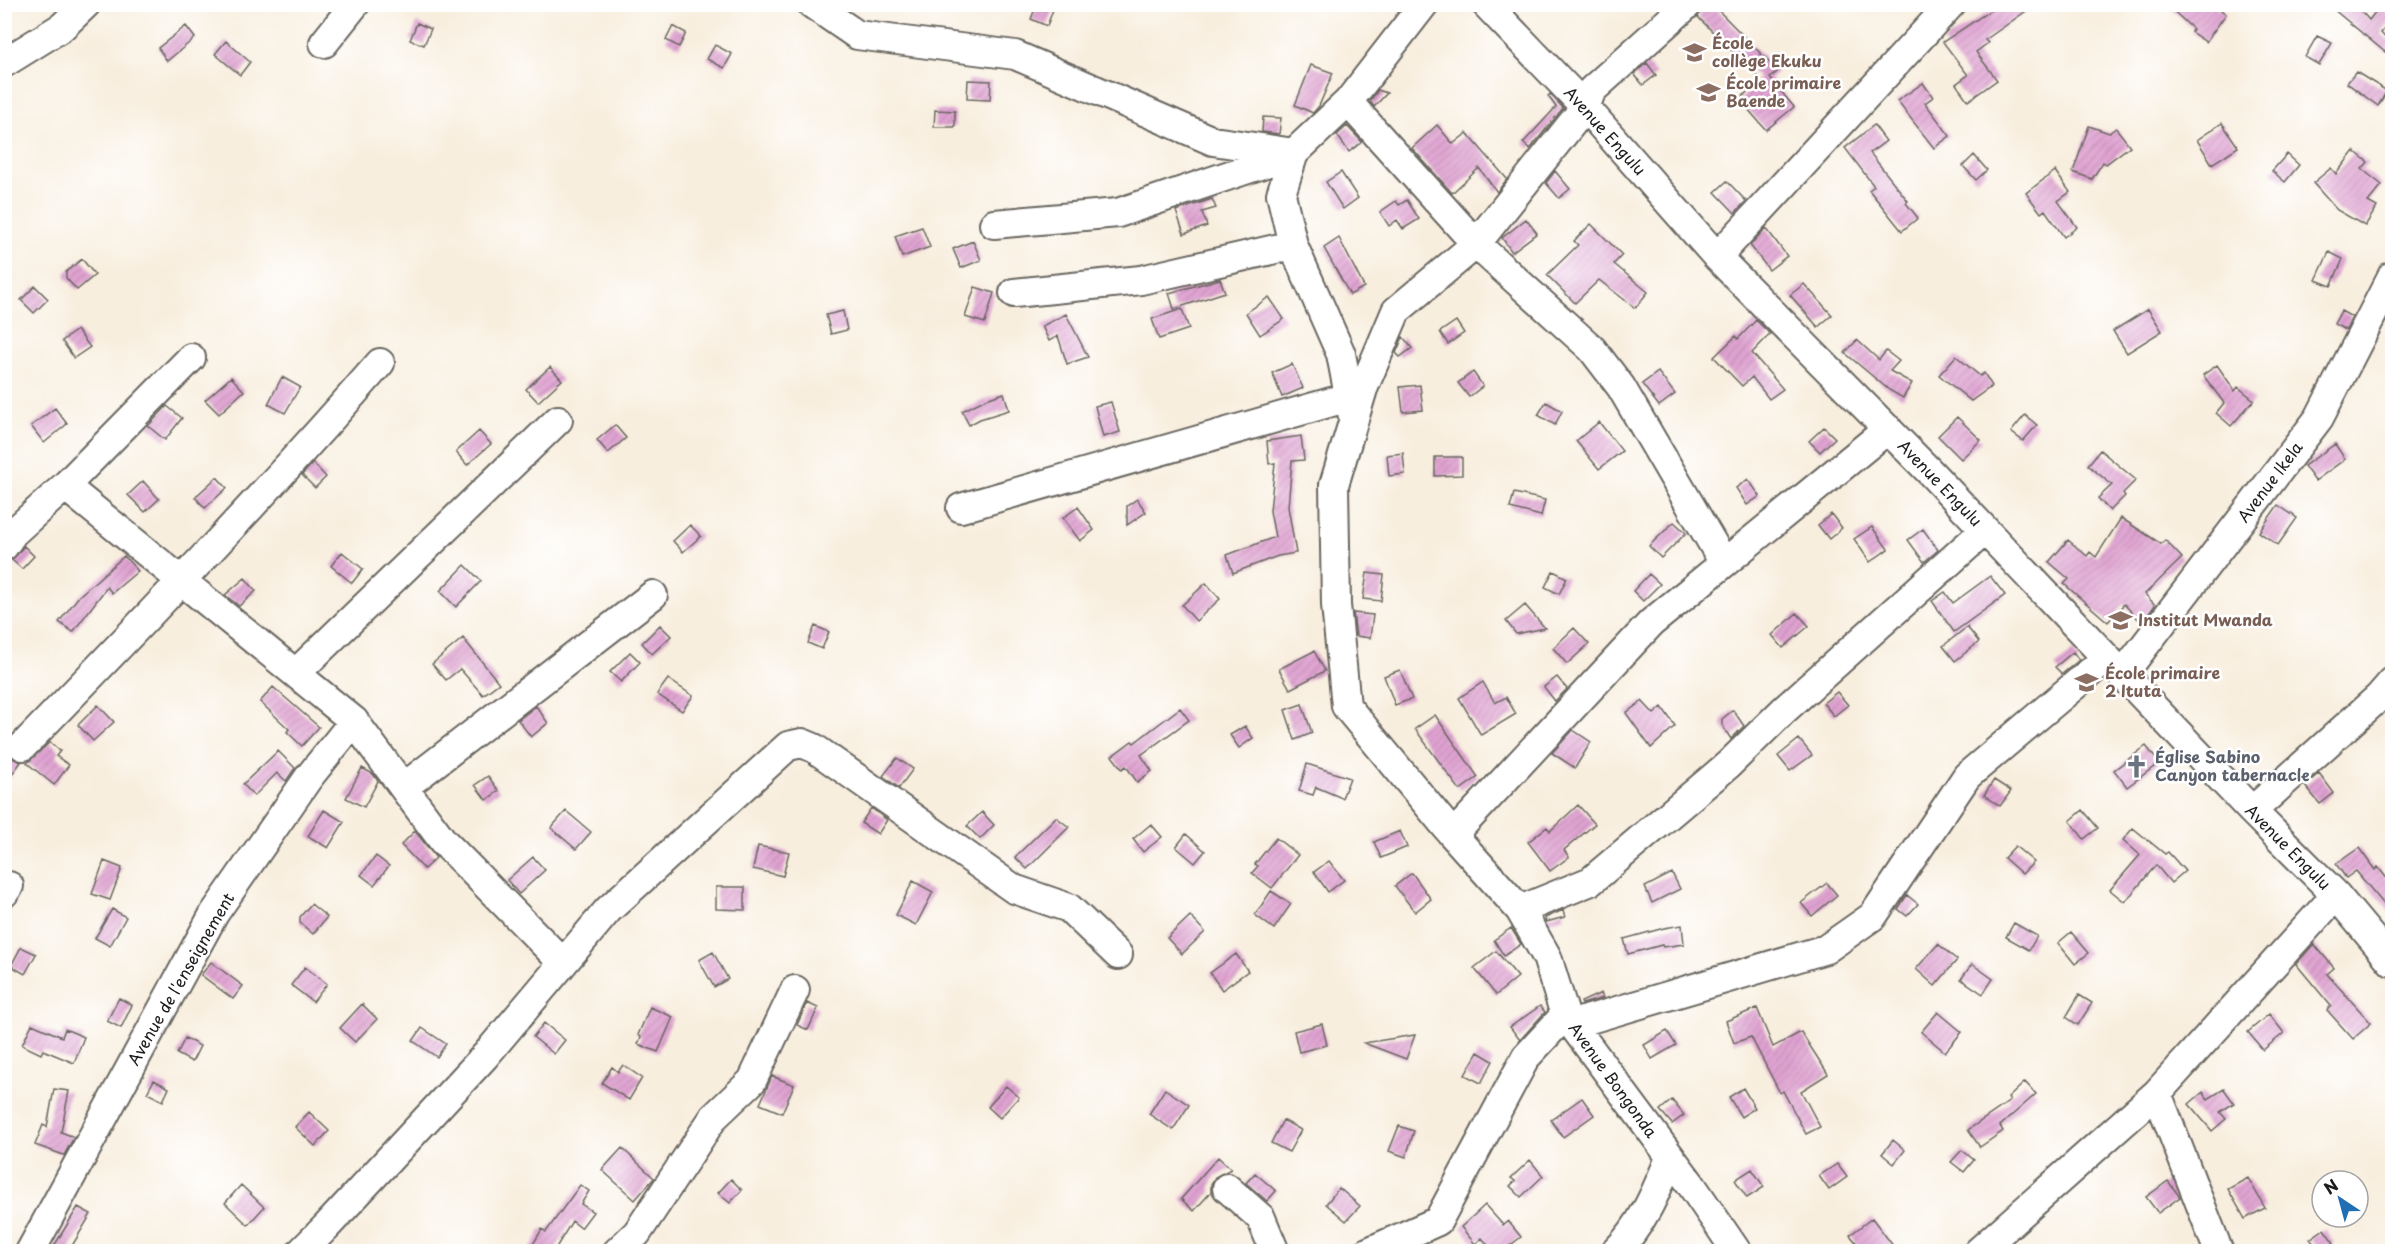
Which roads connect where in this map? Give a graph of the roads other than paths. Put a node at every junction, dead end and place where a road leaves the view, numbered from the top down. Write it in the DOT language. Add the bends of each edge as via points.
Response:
graph roads {
  1 [pos="86,4"];
  2 [pos="355,4"];
  3 [pos="812,4"];
  4 [pos="1424,4"];
  5 [pos="1486,4"];
  6 [pos="1688,4"];
  7 [pos="1951,4"];
  8 [pos="324,43"];
  9 [pos="4,63"];
  10 [pos="1348,102"];
  11 [pos="1585,107"];
  12 [pos="1294,153"];
  13 [pos="994,224"];
  14 [pos="1476,244"];
  15 [pos="1293,245"];
  16 [pos="1717,257"];
  17 [pos="2392,276"];
  18 [pos="1014,293"];
  19 [pos="191,358"];
  20 [pos="380,363"];
  21 [pos="1352,408"];
  22 [pos="558,420"];
  23 [pos="1888,429"];
  24 [pos="65,486"];
  25 [pos="961,508"];
  26 [pos="1985,530"];
  27 [pos="4,546"];
  28 [pos="1724,563"];
  29 [pos="183,581"];
  30 [pos="653,595"];
  31 [pos="2115,666"];
  32 [pos="296,673"];
  33 [pos="2392,682"];
  34 [pos="354,721"];
  35 [pos="22,747"];
  36 [pos="404,787"];
  37 [pos="2252,811"];
  38 [pos="1453,835"];
  39 [pos="2336,895"];
  40 [pos="1520,909"];
  41 [pos="1118,956"];
  42 [pos="2392,962"];
  43 [pos="563,963"];
  44 [pos="795,990"];
  45 [pos="1569,1019"];
  46 [pos="2157,1093"];
  47 [pos="1670,1158"];
  48 [pos="1227,1188"];
  49 [pos="30,1251"];
  50 [pos="300,1251"];
  51 [pos="617,1251"];
  52 [pos="1275,1251"];
  53 [pos="1368,1251"];
  54 [pos="1615,1251"];
  55 [pos="1737,1251"];
  56 [pos="1978,1251"];
  57 [pos="2219,1251"];
  1 -- 9 [label="street" via="62,27"];
  2 -- 8 [label="street"];
  3 -- 12 [label="street" via="857,35 1015,55 1213,141"];
  4 -- 10 [label="street"];
  5 -- 11 [label="street, Avenue Engulu"];
  6 -- 11 [label="street" via="1592,90"];
  7 -- 16 [label="street"];
  10 -- 12 [label="street"];
  10 -- 14 [label="street"];
  11 -- 14 [label="street"];
  11 -- 16 [label="street, Avenue Engulu"];
  12 -- 13 [label="street" via="1118,213"];
  12 -- 15 [label="street" via="1281,194"];
  14 -- 21 [label="street" via="1396,311"];
  14 -- 28 [label="street" via="1592,349 1621,387"];
  15 -- 18 [label="street" via="1141,280"];
  15 -- 21 [label="street" via="1341,354"];
  16 -- 23 [label="street, Avenue Engulu"];
  17 -- 31 [label="street, Avenue Ikela" via="2319,418"];
  19 -- 24 [label="street"];
  20 -- 29 [label="street"];
  21 -- 25 [label="street"];
  21 -- 38 [label="street, Avenue Bongonda" via="1334,485 1336,605 1346,706"];
  22 -- 32 [label="street"];
  23 -- 26 [label="street, Avenue Engulu"];
  23 -- 28 [label="street"];
  24 -- 27 [label="street"];
  24 -- 29 [label="street"];
  26 -- 31 [label="street, Avenue Engulu"];
  26 -- 40 [label="street" via="1729,764 1591,881"];
  28 -- 38 [label="street" via="1651,623"];
  29 -- 32 [label="street"];
  29 -- 35 [label="street"];
  30 -- 36 [label="street"];
  31 -- 37 [label="street, Avenue Engulu"];
  31 -- 45 [label="street, Avenue Ikela" via="1967,776 1873,916 1826,949"];
  32 -- 34 [label="street"];
  33 -- 37 [label="street"];
  34 -- 36 [label="street"];
  34 -- 49 [label="street, Avenue de l'enseignement" via="309,777 214,914"];
  36 -- 43 [label="street" via="443,841"];
  37 -- 39 [label="street, Avenue Engulu"];
  38 -- 40 [label="street, Avenue Bongonda"];
  39 -- 42 [label="street, Avenue Engulu"];
  39 -- 46 [label="street"];
  40 -- 45 [label="street, Avenue Bongonda" via="1547,957"];
  41 -- 43 [label="street" via="1069,908 1014,889 802,743 788,746 608,909"];
  43 -- 50 [label="street" via="485,1056"];
  44 -- 51 [label="street" via="752,1081 714,1117 637,1233"];
  45 -- 47 [label="street, Avenue Bongonda"];
  45 -- 53 [label="street" via="1526,1057 1438,1221"];
  46 -- 56 [label="street"];
  46 -- 57 [label="street"];
  47 -- 54 [label="street" via="1650,1208"];
  47 -- 55 [label="street, Avenue Bongonda"];
  48 -- 52 [label="street" via="1261,1218"];
}
